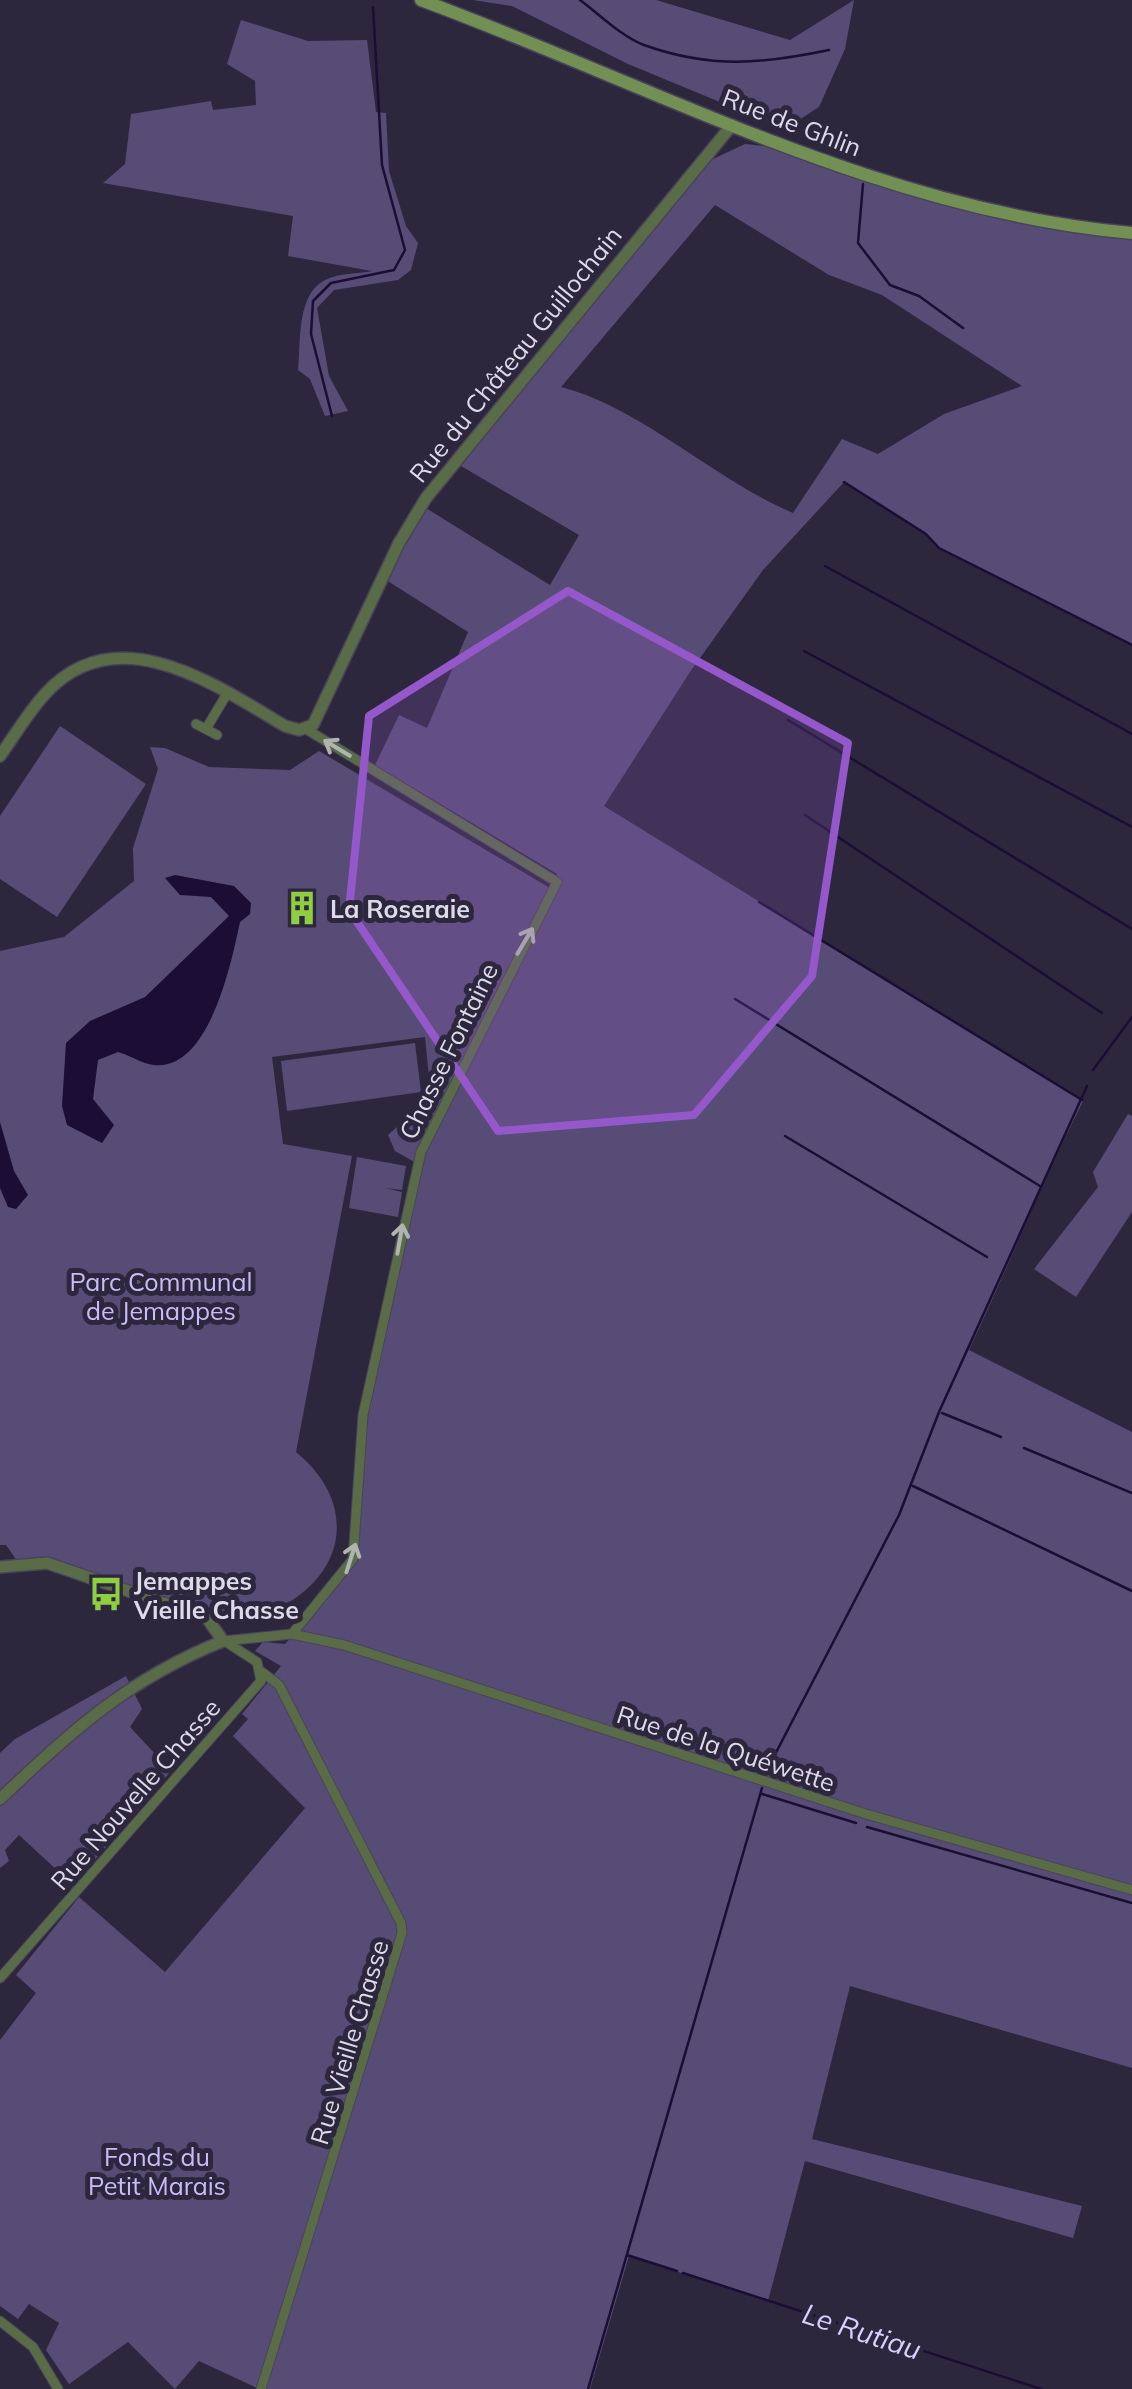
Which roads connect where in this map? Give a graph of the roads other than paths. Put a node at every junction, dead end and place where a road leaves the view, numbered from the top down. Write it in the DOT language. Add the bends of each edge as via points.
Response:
graph roads {
  1 [pos="422,0"];
  2 [pos="732,124"];
  3 [pos="1132,233"];
  4 [pos="228,692"];
  5 [pos="306,729"];
  6 [pos="217,734"];
  7 [pos="0,756"];
  8 [pos="0,1567"];
  9 [pos="292,1634"];
  10 [pos="223,1641"];
  11 [pos="262,1672"];
  12 [pos="0,1799"];
  13 [pos="1132,1890"];
  14 [pos="0,1978"];
  15 [pos="0,2321"];
  16 [pos="58,2389"];
  17 [pos="262,2389"];
  1 -- 2 [label="main road, Rue de Ghlin"];
  2 -- 3 [label="main road, Rue de Ghlin" via="980,208"];
  2 -- 5 [label="street, Rue du Château Guillochain" via="426,498 320,719"];
  4 -- 5 [label="street" via="284,726"];
  4 -- 6 [label="street" via="201,726"];
  4 -- 7 [label="street" via="165,663 104,661 47,692"];
  9 -- 5 [label="street, Chasse Fontaine, one-way" via="354,1559 363,1415 420,1152 513,961 557,888 554,879"];
  8 -- 10 [label="street" via="47,1563 207,1618"];
  9 -- 10 [label="street, Rue de la Quéwette"];
  9 -- 13 [label="street, Rue de la Quéwette"];
  10 -- 11 [label="street"];
  10 -- 12 [label="street" via="165,1668 80,1722"];
  11 -- 14 [label="street, Rue Nouvelle Chasse" via="261,1681"];
  11 -- 17 [label="street, Rue Vieille Chasse" via="279,1685 402,1933"];
  15 -- 16 [label="street" via="34,2347"];
}
